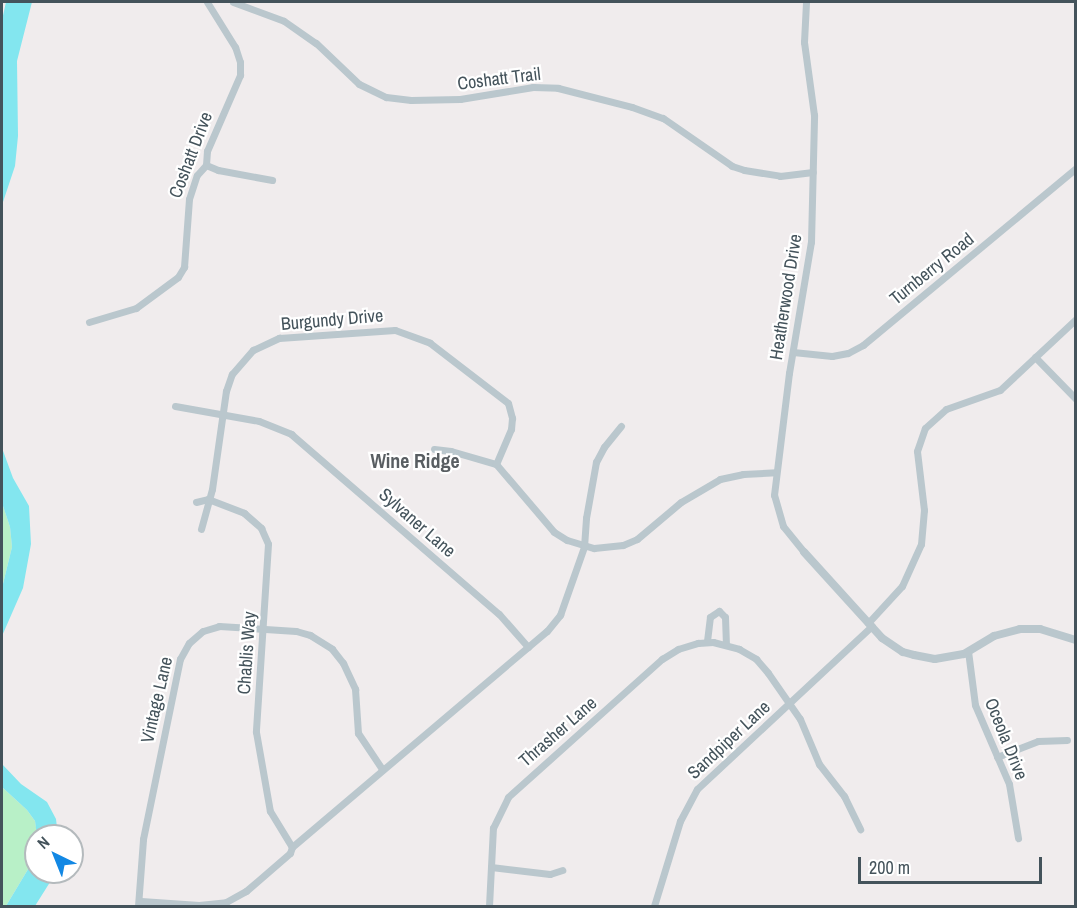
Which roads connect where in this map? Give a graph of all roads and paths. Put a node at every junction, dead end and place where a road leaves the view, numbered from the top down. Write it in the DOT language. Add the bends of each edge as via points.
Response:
graph roads {
  1 [pos="208,2"];
  2 [pos="233,2"];
  3 [pos="806,2"];
  4 [pos="206,165"];
  5 [pos="1076,168"];
  6 [pos="813,172"];
  7 [pos="272,180"];
  8 [pos="1076,319"];
  9 [pos="89,322"];
  10 [pos="793,352"];
  11 [pos="1035,357"];
  12 [pos="1076,399"];
  13 [pos="175,406"];
  14 [pos="223,413"];
  15 [pos="621,426"];
  16 [pos="434,449"];
  17 [pos="496,464"];
  18 [pos="776,472"];
  19 [pos="208,499"];
  20 [pos="196,502"];
  21 [pos="201,529"];
  22 [pos="584,547"];
  23 [pos="804,552"];
  24 [pos="870,625"];
  25 [pos="264,628"];
  26 [pos="1076,640"];
  27 [pos="707,641"];
  28 [pos="726,644"];
  29 [pos="528,648"];
  30 [pos="968,651"];
  31 [pos="790,705"];
  32 [pos="1067,740"];
  33 [pos="997,756"];
  34 [pos="382,769"];
  35 [pos="860,830"];
  36 [pos="1018,838"];
  37 [pos="292,847"];
  38 [pos="491,867"];
  39 [pos="562,870"];
  40 [pos="140,904"];
  41 [pos="489,906"];
  42 [pos="654,906"];
  1 -- 4 [label="street, Coshatt Drive" via="232,42 240,62 240,75 207,151"];
  2 -- 6 [label="street, Coshatt Trail" via="272,14 294,27 325,50 359,84 386,97 460,99 533,87 558,88 663,118 732,166 744,170 780,176"];
  3 -- 6 [label="street, Heatherwood Drive" via="804,42 814,115"];
  4 -- 7 [label="street"];
  4 -- 9 [label="street, Coshatt Drive" via="197,175 189,199 184,267 178,277 136,308"];
  5 -- 10 [label="street, Turnberry Road" via="863,345 832,356"];
  6 -- 10 [label="street, Heatherwood Drive" via="809,259"];
  8 -- 11 [label="street, Sandpiper Lane"];
  10 -- 18 [label="street, Heatherwood Drive"];
  11 -- 12 [label="street"];
  11 -- 24 [label="street, Sandpiper Lane" via="1000,390 946,409 925,428 917,451 924,510 921,544 902,586"];
  13 -- 14 [label="street, Sylvaner Lane"];
  14 -- 17 [label="street, Burgundy Drive" via="226,391 236,368 262,344 279,338 395,330 430,343 508,403 511,429"];
  14 -- 19 [label="street, Burgundy Drive"];
  14 -- 29 [label="street, Sylvaner Lane" via="291,434 499,614"];
  15 -- 22 [label="street" via="604,447 594,469"];
  16 -- 17 [label="street"];
  17 -- 22 [label="street" via="554,532"];
  18 -- 22 [label="street" via="720,479 689,496 637,539 607,548"];
  18 -- 23 [label="street, Heatherwood Drive" via="776,509"];
  19 -- 20 [label="street"];
  19 -- 21 [label="street, Burgundy Drive"];
  19 -- 25 [label="street, Chablis Way" via="244,513 261,528 268,544"];
  22 -- 29 [label="street" via="560,615"];
  23 -- 24 [label="street"];
  24 -- 30 [label="street" via="891,644 914,655 935,659"];
  24 -- 31 [label="street, Sandpiper Lane"];
  25 -- 34 [label="street, Vintage Lane" via="310,635 332,649 355,689 358,733"];
  25 -- 37 [label="street, Chablis Way" via="256,732 270,811"];
  25 -- 40 [label="street, Vintage Lane" via="219,626 202,631 180,659 142,839"];
  26 -- 30 [label="street" via="1040,629 1020,629 1002,633"];
  27 -- 28 [label="street, Thrasher Lane"];
  27 -- 28 [label="street" via="710,616 719,611 725,617"];
  27 -- 38 [label="street, Thrasher Lane" via="688,645 662,659 517,788 496,818"];
  28 -- 31 [label="street, Thrasher Lane" via="756,659"];
  29 -- 34 [label="street"];
  30 -- 33 [label="street, Oceola Drive" via="975,705"];
  31 -- 35 [label="street, Thrasher Lane" via="804,726 819,764 844,796"];
  31 -- 42 [label="street, Sandpiper Lane" via="708,777 690,798"];
  32 -- 33 [label="street" via="1038,741"];
  33 -- 36 [label="street, Oceola Drive" via="1012,794"];
  34 -- 37 [label="street"];
  37 -- 40 [label="street" via="246,891 226,902"];
  38 -- 39 [label="street" via="540,874"];
  38 -- 41 [label="street, Thrasher Lane"];
}
